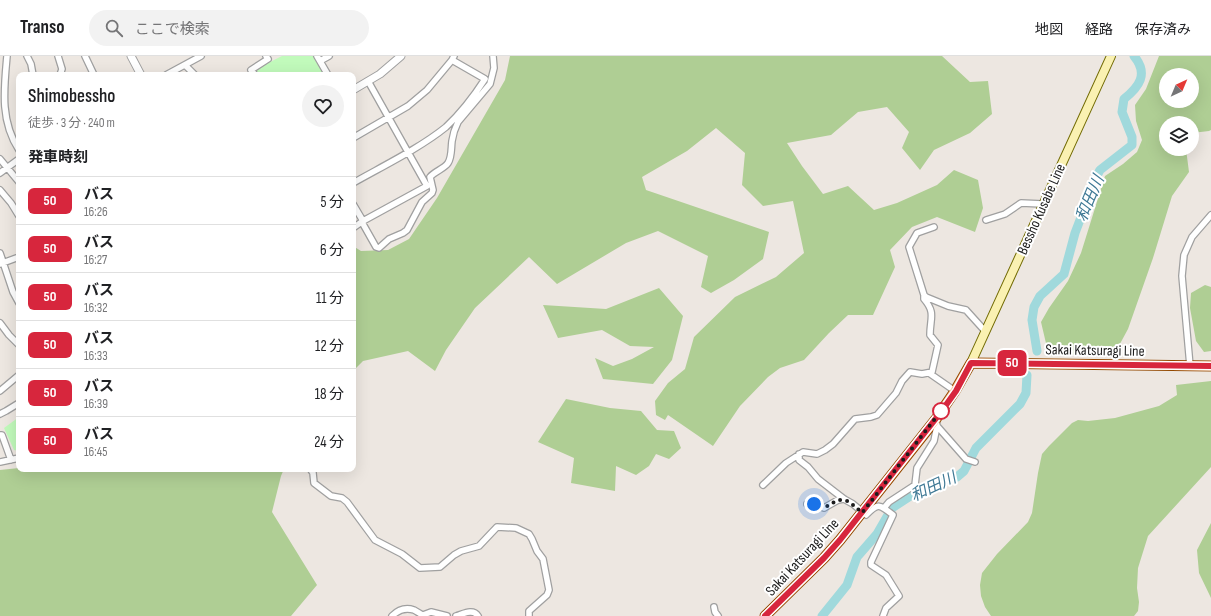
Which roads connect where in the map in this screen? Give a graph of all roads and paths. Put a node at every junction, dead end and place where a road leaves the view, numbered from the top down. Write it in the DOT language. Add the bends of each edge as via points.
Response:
graph roads {
  1 [pos="7,56"];
  2 [pos="27,56"];
  3 [pos="58,56"];
  4 [pos="85,56"];
  5 [pos="131,56"];
  6 [pos="200,56"];
  7 [pos="266,56"];
  8 [pos="329,56"];
  9 [pos="401,56"];
  10 [pos="493,56"];
  11 [pos="1111,56"];
  12 [pos="319,58"];
  13 [pos="453,58"];
  14 [pos="185,65"];
  15 [pos="32,72"];
  16 [pos="61,72"];
  17 [pos="93,72"];
  18 [pos="139,72"];
  19 [pos="172,72"];
  20 [pos="192,72"];
  21 [pos="252,72"];
  22 [pos="326,72"];
  23 [pos="368,81"];
  24 [pos="356,88"];
  25 [pos="389,118"];
  26 [pos="356,136"];
  27 [pos="16,146"];
  28 [pos="408,151"];
  29 [pos="0,159"];
  30 [pos="16,161"];
  31 [pos="8,168"];
  32 [pos="0,173"];
  33 [pos="16,178"];
  34 [pos="356,181"];
  35 [pos="0,190"];
  36 [pos="1043,204"];
  37 [pos="356,209"];
  38 [pos="16,211"];
  39 [pos="1211,215"];
  40 [pos="986,220"];
  41 [pos="363,222"];
  42 [pos="356,226"];
  43 [pos="934,228"];
  44 [pos="0,253"];
  45 [pos="16,258"];
  46 [pos="2,263"];
  47 [pos="924,295"];
  48 [pos="16,298"];
  49 [pos="0,324"];
  50 [pos="985,331"];
  51 [pos="16,342"];
  52 [pos="971,363"];
  53 [pos="1190,366"];
  54 [pos="1211,366"];
  55 [pos="929,373"];
  56 [pos="16,377"];
  57 [pos="1,389"];
  58 [pos="956,391"];
  59 [pos="16,405"];
  60 [pos="0,414"];
  61 [pos="936,423"];
  62 [pos="0,436"];
  63 [pos="799,454"];
  64 [pos="16,459"];
  65 [pos="11,460"];
  66 [pos="0,462"];
  67 [pos="975,462"];
  68 [pos="312,472"];
  69 [pos="763,485"];
  70 [pos="844,499"];
  71 [pos="807,504"];
  72 [pos="884,508"];
  73 [pos="862,513"];
  74 [pos="714,608"];
  75 [pos="392,616"];
  76 [pos="447,616"];
  77 [pos="456,616"];
  78 [pos="478,616"];
  79 [pos="529,616"];
  80 [pos="718,616"];
  81 [pos="765,616"];
  82 [pos="883,616"];
  1 -- 27 [label="street" via="3,100 5,115"];
  2 -- 15 [label="street"];
  3 -- 16 [label="street"];
  4 -- 17 [label="street"];
  5 -- 18 [label="street"];
  6 -- 14 [label="street"];
  7 -- 21 [label="street" via="268,59 251,70"];
  8 -- 12 [label="street"];
  9 -- 23 [label="street"];
  10 -- 41 [label="street" via="494,68 490,84 458,122 452,139 450,158 447,164 430,177 432,193 422,202 407,230 389,239 379,248 376,247"];
  11 -- 36 [label="main road, Bessho Kusabe Line"];
  12 -- 22 [label="street"];
  13 -- 25 [label="street" via="427,90"];
  13 -- 28 [label="street" via="485,79 464,108 446,126"];
  14 -- 19 [label="street"];
  14 -- 20 [label="street"];
  23 -- 24 [label="street"];
  23 -- 25 [label="street"];
  25 -- 26 [label="street"];
  25 -- 28 [label="street"];
  28 -- 34 [label="street"];
  28 -- 41 [label="street" via="427,186"];
  29 -- 31 [label="street"];
  30 -- 31 [label="street"];
  31 -- 32 [label="street"];
  31 -- 33 [label="street"];
  35 -- 38 [label="street"];
  36 -- 40 [label="street" via="1021,203 1005,214"];
  36 -- 50 [label="main road, Bessho Kusabe Line"];
  37 -- 41 [label="street"];
  39 -- 53 [label="street" via="1192,237 1184,255 1182,276"];
  41 -- 42 [label="street"];
  43 -- 47 [label="street" via="917,233 909,247"];
  44 -- 46 [label="street"];
  45 -- 46 [label="street"];
  46 -- 48 [label="street"];
  47 -- 50 [label="street" via="948,306 966,310"];
  47 -- 55 [label="street" via="932,312 930,335 938,344 932,372"];
  49 -- 51 [label="street"];
  50 -- 52 [label="main road, Bessho Kusabe Line"];
  52 -- 53 [label="main road, Sakai Katsuragi Line"];
  52 -- 58 [label="main road, Sakai Katsuragi Line"];
  53 -- 54 [label="main road, Sakai Katsuragi Line"];
  55 -- 58 [label="street"];
  55 -- 63 [label="street" via="910,372 896,394 877,415 855,420 833,444 820,453"];
  56 -- 57 [label="street"];
  58 -- 61 [label="main road, Sakai Katsuragi Line"];
  59 -- 60 [label="street"];
  61 -- 67 [label="street" via="966,459"];
  61 -- 72 [label="street" via="934,441 916,468 915,485"];
  61 -- 73 [label="main road, Sakai Katsuragi Line"];
  62 -- 65 [label="street" via="2,435"];
  63 -- 69 [label="street"];
  63 -- 70 [label="street" via="799,460"];
  64 -- 65 [label="street"];
  65 -- 66 [label="street"];
  68 -- 79 [label="street" via="314,483 331,496 347,502 375,540 402,554 420,568 440,567 461,551 479,546 497,528 516,528 529,534 536,551 543,559 549,590 529,611"];
  70 -- 71 [label="street" via="824,508"];
  70 -- 73 [label="street"];
  72 -- 73 [label="street" via="875,506 866,515"];
  72 -- 82 [label="street" via="893,515 871,566 886,575 899,596 886,608"];
  73 -- 81 [label="main road, Sakai Katsuragi Line" via="824,558"];
  74 -- 80 [label="street"];
  75 -- 76 [label="street" via="402,609 414,610 423,615 431,612"];
  77 -- 78 [label="street" via="473,612"];
}
